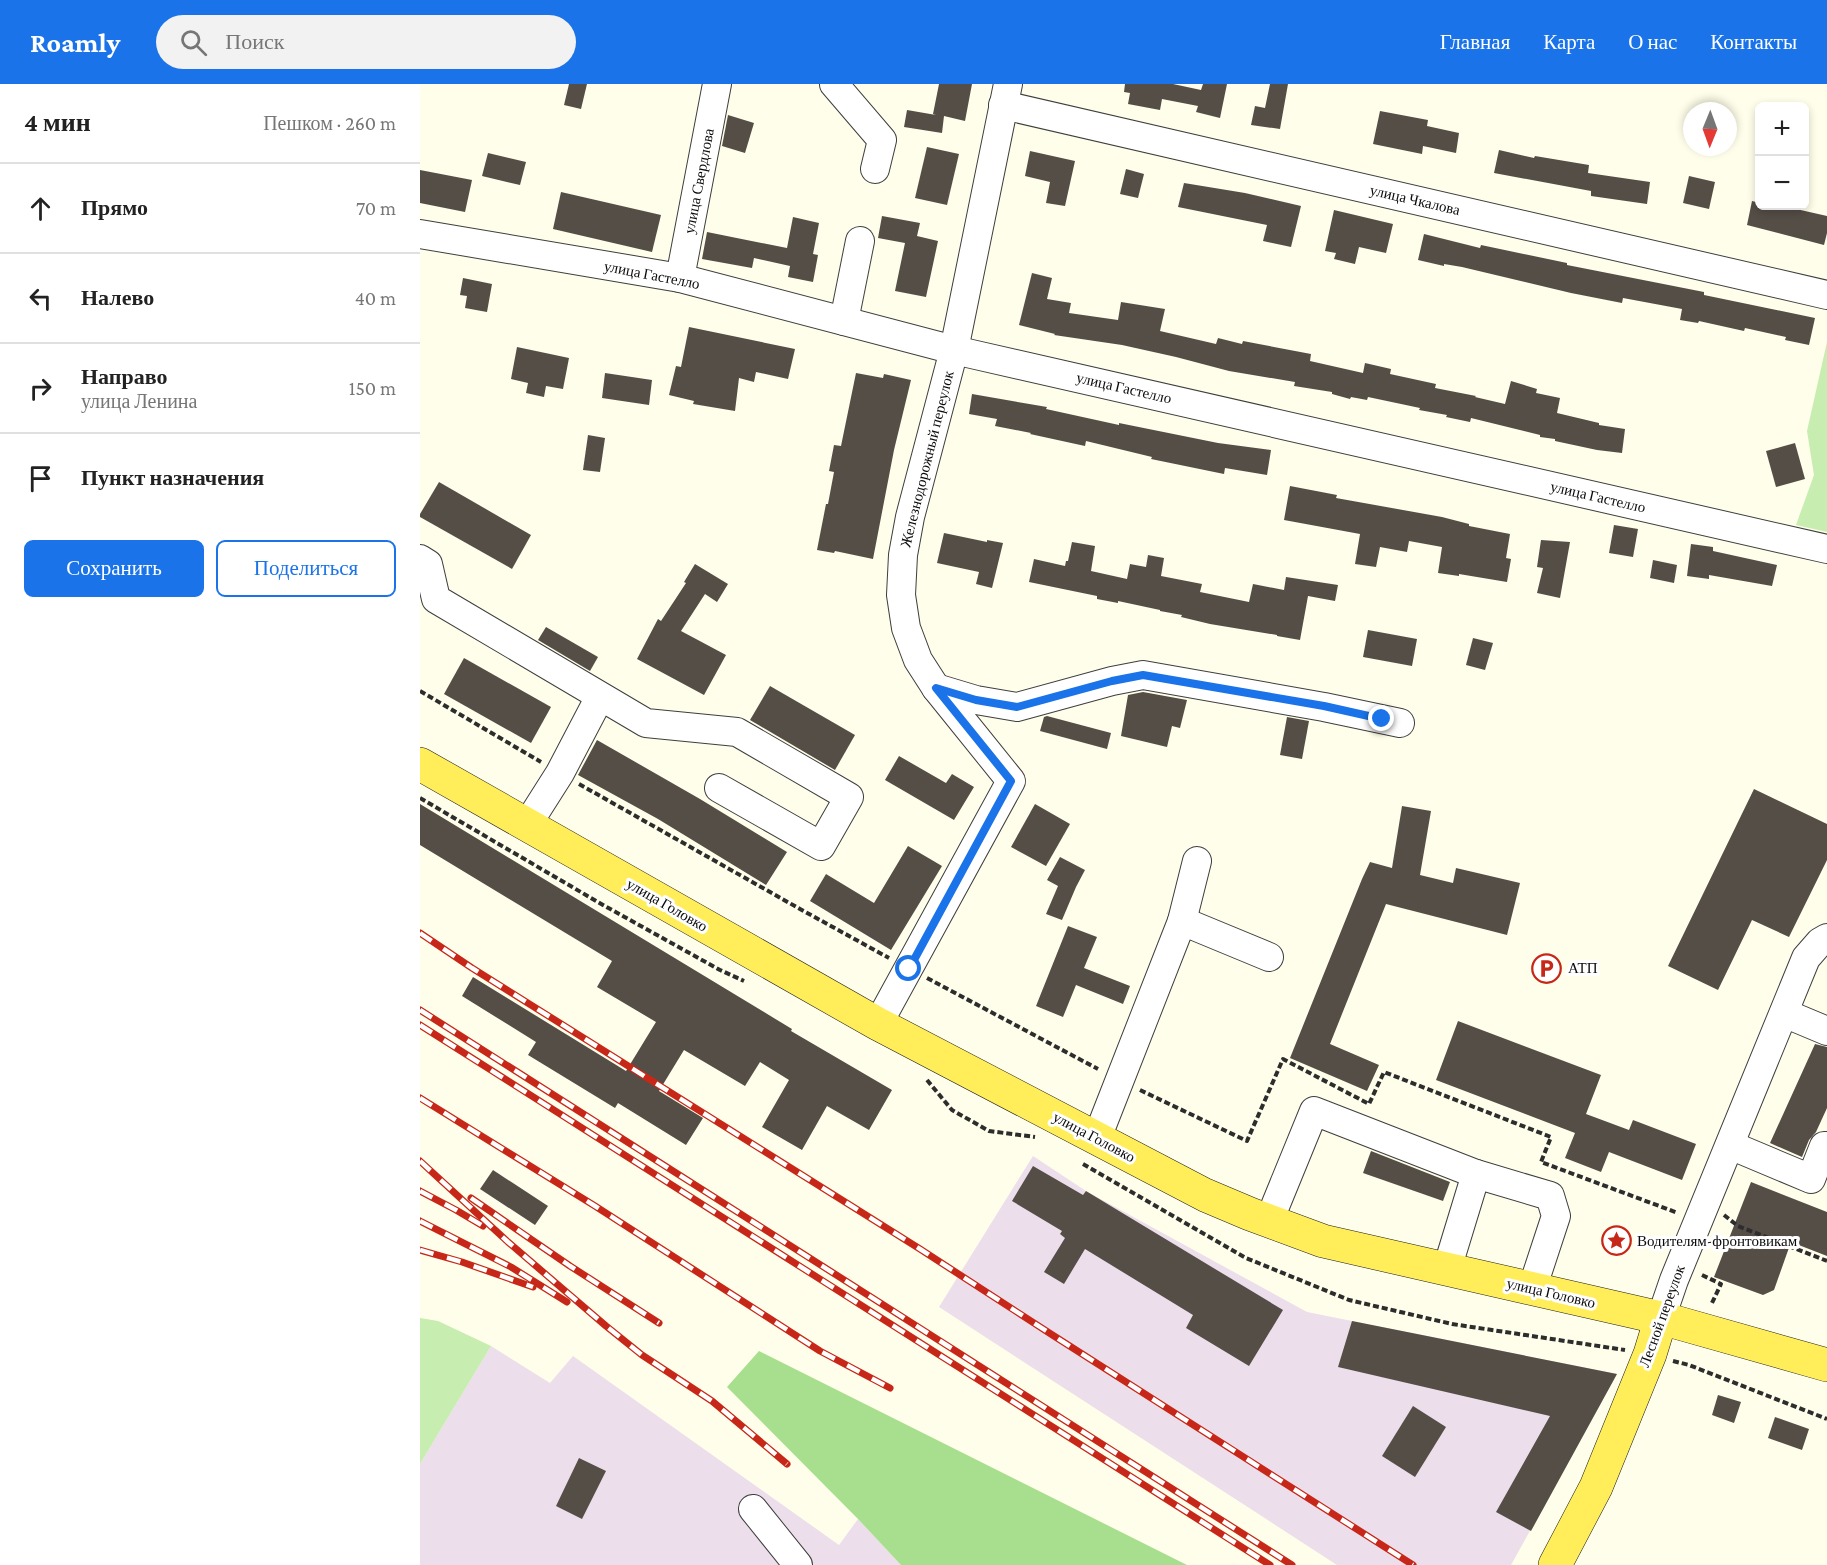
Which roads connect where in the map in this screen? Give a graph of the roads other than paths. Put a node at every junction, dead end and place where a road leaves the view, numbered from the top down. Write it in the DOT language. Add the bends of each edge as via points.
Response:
graph roads {
  1 [pos="722,84"];
  2 [pos="834,84"];
  3 [pos="1006,94"];
  4 [pos="874,168"];
  5 [pos="420,234"];
  6 [pos="860,241"];
  7 [pos="680,278"];
  8 [pos="1827,294"];
  9 [pos="844,321"];
  10 [pos="954,350"];
  11 [pos="1827,549"];
  12 [pos="420,559"];
  13 [pos="936,688"];
  14 [pos="602,698"];
  15 [pos="1400,723"];
  16 [pos="420,764"];
  17 [pos="719,788"];
  18 [pos="527,825"];
  19 [pos="1197,861"];
  20 [pos="1182,921"];
  21 [pos="1827,938"];
  22 [pos="1269,957"];
  23 [pos="1784,1013"];
  24 [pos="878,1024"];
  25 [pos="1827,1031"];
  26 [pos="1097,1138"];
  27 [pos="1730,1145"];
  28 [pos="1827,1146"];
  29 [pos="1476,1174"];
  30 [pos="1269,1221"];
  31 [pos="1447,1269"];
  32 [pos="1532,1289"];
  33 [pos="1661,1318"];
  34 [pos="1827,1365"];
  35 [pos="753,1509"];
  36 [pos="798,1565"];
  37 [pos="1555,1565"];
  1 -- 7 [label="street, улица Свердлова"];
  2 -- 4 [label="street" via="882,140"];
  3 -- 8 [label="street, улица Чкалова"];
  3 -- 10 [label="street, Железнодорожный переулок"];
  5 -- 7 [label="street, улица Гастелло"];
  6 -- 9 [label="street"];
  7 -- 9 [label="street, улица Гастелло"];
  9 -- 10 [label="street, улица Гастелло"];
  10 -- 11 [label="street, улица Гастелло"];
  10 -- 13 [label="street, Железнодорожный переулок" via="903,555 901,595 906,628 918,660"];
  12 -- 14 [label="street" via="428,564 436,599"];
  13 -- 15 [label="street" via="1017,707 1143,675"];
  13 -- 24 [label="street, Железнодорожный переулок" via="1011,781"];
  14 -- 17 [label="street" via="645,723 737,732 849,797 821,846"];
  14 -- 18 [label="street"];
  16 -- 18 [label="main road, улица Головко"];
  18 -- 24 [label="main road, улица Головко"];
  19 -- 20 [label="street"];
  20 -- 22 [label="street"];
  20 -- 26 [label="street"];
  21 -- 23 [label="street, Лесной переулок" via="1806,958"];
  23 -- 25 [label="street"];
  23 -- 27 [label="street, Лесной переулок"];
  24 -- 26 [label="main road, улица Головко"];
  26 -- 30 [label="main road, улица Головко" via="1205,1195"];
  27 -- 28 [label="street" via="1811,1179"];
  27 -- 33 [label="street, Лесной переулок"];
  29 -- 30 [label="street" via="1314,1111"];
  29 -- 31 [label="street"];
  29 -- 32 [label="street" via="1550,1196 1556,1216"];
  30 -- 31 [label="main road, улица Головко" via="1323,1240"];
  31 -- 32 [label="main road, улица Головко"];
  32 -- 33 [label="main road, улица Головко"];
  33 -- 34 [label="main road, улица Головко"];
  33 -- 37 [label="main road, Лесной переулок" via="1596,1487"];
  35 -- 36 [label="street"];
}
